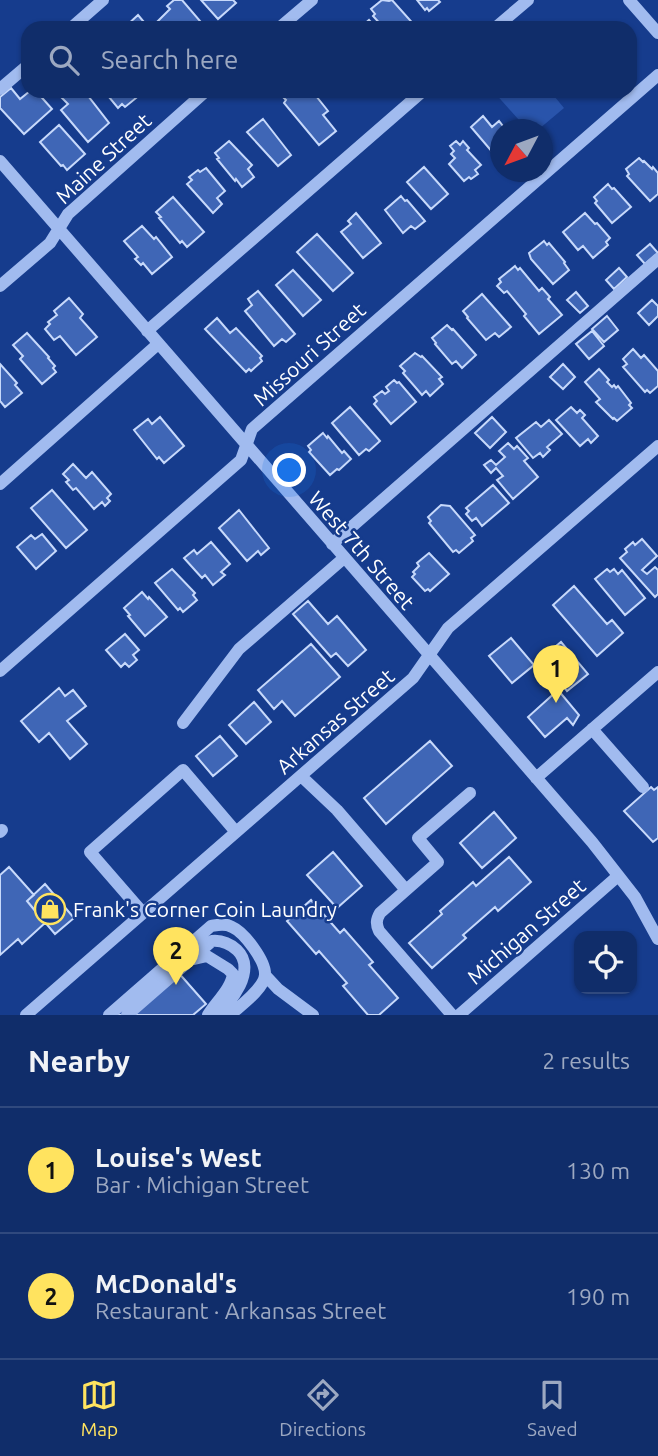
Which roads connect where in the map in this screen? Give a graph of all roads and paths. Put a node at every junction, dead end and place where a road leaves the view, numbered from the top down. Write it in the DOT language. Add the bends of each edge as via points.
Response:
graph roads {
  1 [pos="103,0"];
  2 [pos="312,0"];
  3 [pos="528,0"];
  4 [pos="629,0"];
  5 [pos="79,21"];
  6 [pos="287,21"];
  7 [pos="503,21"];
  8 [pos="658,33"];
  9 [pos="21,71"];
  10 [pos="658,75"];
  11 [pos="0,89"];
  12 [pos="637,93"];
  13 [pos="198,98"];
  14 [pos="415,98"];
  15 [pos="632,98"];
  16 [pos="0,161"];
  17 [pos="59,229"];
  18 [pos="658,259"];
  19 [pos="0,286"];
  20 [pos="147,331"];
  21 [pos="158,344"];
  22 [pos="246,446"];
  23 [pos="658,446"];
  24 [pos="0,484"];
  25 [pos="332,544"];
  26 [pos="344,558"];
  27 [pos="429,655"];
  28 [pos="0,671"];
  29 [pos="658,672"];
  30 [pos="183,723"];
  31 [pos="593,729"];
  32 [pos="301,776"];
  33 [pos="536,778"];
  34 [pos="643,787"];
  35 [pos="470,793"];
  36 [pos="236,832"];
  37 [pos="618,876"];
  38 [pos="406,890"];
  39 [pos="143,913"];
  40 [pos="658,939"];
  41 [pos="190,960"];
  42 [pos="265,975"];
  43 [pos="304,1013"];
  44 [pos="26,1015"];
  45 [pos="108,1015"];
  46 [pos="127,1015"];
  47 [pos="208,1015"];
  48 [pos="214,1015"];
  49 [pos="230,1015"];
  50 [pos="452,1015"];
  51 [pos="459,1015"];
  1 -- 5 [label="street"];
  2 -- 6 [label="street"];
  3 -- 7 [label="street"];
  4 -- 8 [label="street"];
  9 -- 11 [label="street"];
  10 -- 12 [label="street, Missouri Street"];
  13 -- 17 [label="street, Maine Street" via="68,215"];
  14 -- 20 [label="street"];
  15 -- 22 [label="street, Missouri Street" via="253,429"];
  16 -- 17 [label="street, West 7th Street"];
  17 -- 19 [label="street, Maine Street" via="50,243"];
  17 -- 20 [label="street, West 7th Street"];
  18 -- 25 [label="street"];
  20 -- 21 [label="street, West 7th Street"];
  21 -- 22 [label="street, West 7th Street"];
  21 -- 24 [label="street"];
  22 -- 25 [label="street, West 7th Street"];
  22 -- 28 [label="street, Missouri Street" via="241,460"];
  23 -- 27 [label="street, Arkansas Street" via="448,628"];
  25 -- 26 [label="street, West 7th Street"];
  26 -- 27 [label="street, West 7th Street"];
  26 -- 30 [label="street" via="239,649"];
  27 -- 32 [label="street, Arkansas Street" via="413,678"];
  27 -- 33 [label="street, West 7th Street"];
  29 -- 31 [label="street"];
  31 -- 33 [label="street"];
  31 -- 34 [label="street"];
  32 -- 36 [label="street, Arkansas Street"];
  32 -- 38 [label="street"];
  33 -- 37 [label="street, West 7th Street"];
  35 -- 38 [label="street" via="418,838 438,862"];
  36 -- 39 [label="street, Arkansas Street"];
  36 -- 39 [label="street" via="183,770 90,852"];
  37 -- 40 [label="street, West 7th Street"];
  37 -- 51 [label="street, Michigan Street"];
  38 -- 50 [label="street" via="380,913 376,925"];
  39 -- 44 [label="street, Arkansas Street"];
  41 -- 46 [label="street"];
  41 -- 47 [label="street" via="207,956 233,974"];
  41 -- 48 [label="street" via="212,941 220,940 241,953 245,962 239,987"];
  42 -- 43 [label="street"];
  42 -- 45 [label="street" via="255,950 234,927 211,926"];
  42 -- 49 [label="street" via="257,991"];
}
